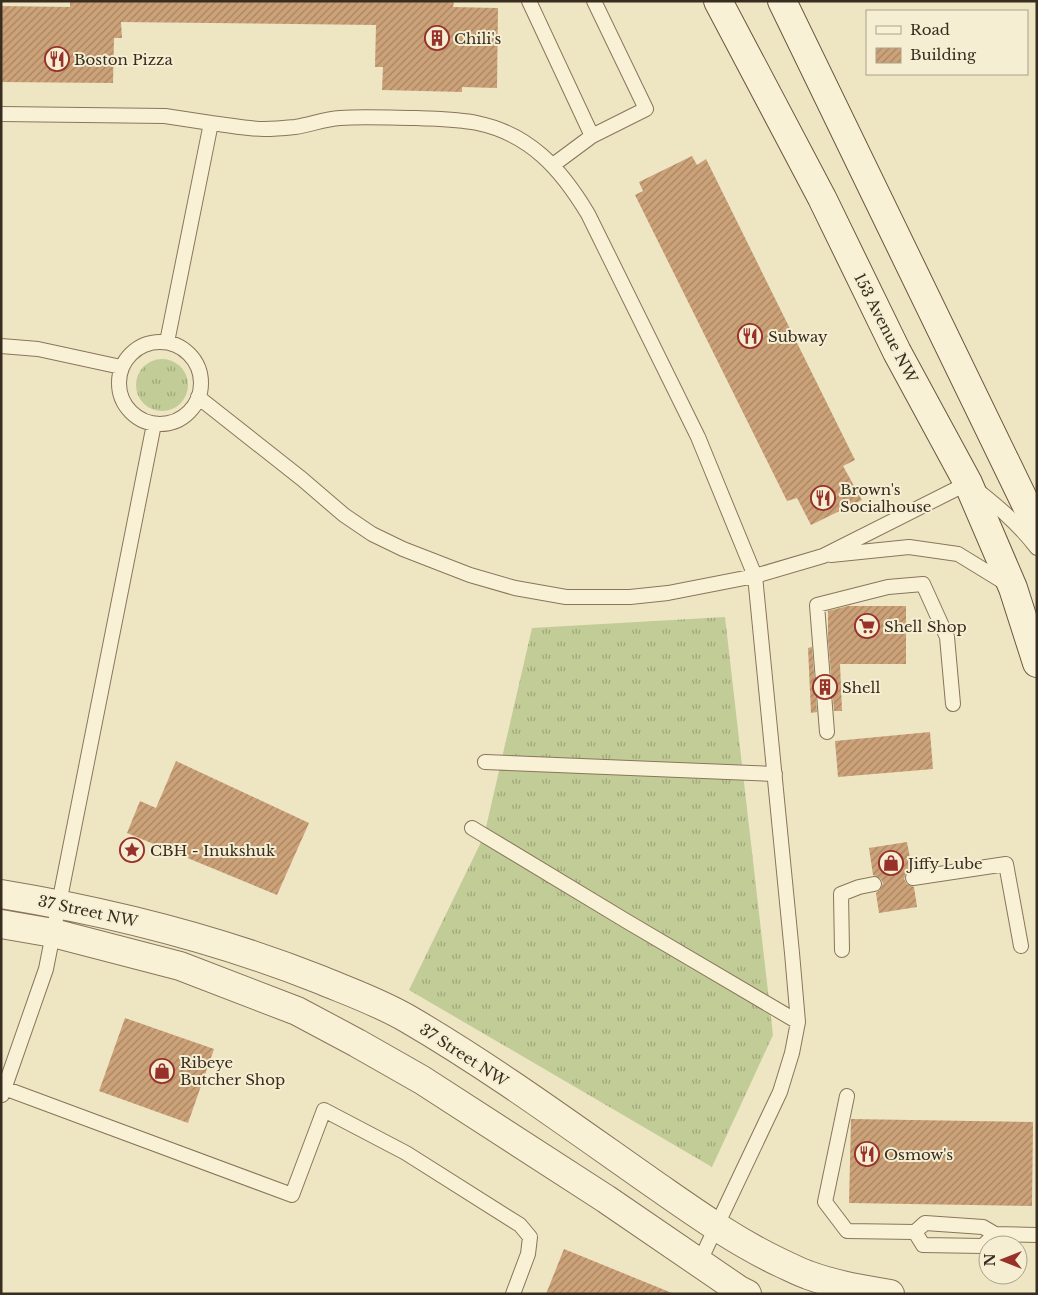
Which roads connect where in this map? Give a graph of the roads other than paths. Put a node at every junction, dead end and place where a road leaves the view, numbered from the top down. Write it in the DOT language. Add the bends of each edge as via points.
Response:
graph roads {
  1 [pos="529,1"];
  2 [pos="594,1"];
  3 [pos="718,1"];
  4 [pos="782,1"];
  5 [pos="1,114"];
  6 [pos="211,123"];
  7 [pos="592,136"];
  8 [pos="553,165"];
  9 [pos="167,342"];
  10 [pos="1,346"];
  11 [pos="120,367"];
  12 [pos="198,397"];
  13 [pos="154,424"];
  14 [pos="968,483"];
  15 [pos="1037,527"];
  16 [pos="1037,548"];
  17 [pos="822,556"];
  18 [pos="755,576"];
  19 [pos="1013,588"];
  20 [pos="1037,663"];
  21 [pos="953,704"];
  22 [pos="827,732"];
  23 [pos="484,762"];
  24 [pos="775,774"];
  25 [pos="472,828"];
  26 [pos="913,878"];
  27 [pos="874,884"];
  28 [pos="1,894"];
  29 [pos="59,904"];
  30 [pos="1,924"];
  31 [pos="53,932"];
  32 [pos="1021,946"];
  33 [pos="842,950"];
  34 [pos="798,1022"];
  35 [pos="3,1092"];
  36 [pos="847,1096"];
  37 [pos="717,1228"];
  38 [pos="915,1232"];
  39 [pos="995,1234"];
  40 [pos="1037,1235"];
  41 [pos="699,1263"];
  42 [pos="513,1294"];
  43 [pos="746,1294"];
  44 [pos="890,1294"];
  1 -- 7 [label="lane"];
  2 -- 7 [label="lane" via="646,109"];
  3 -- 14 [label="street, 153 Avenue NW" via="822,198 897,352"];
  4 -- 15 [label="street"];
  5 -- 6 [label="lane" via="165,116"];
  6 -- 8 [label="lane" via="262,129 296,127 338,118 453,119 501,130 524,141"];
  6 -- 9 [label="lane"];
  7 -- 8 [label="lane"];
  8 -- 18 [label="lane" via="588,214 645,328 698,437"];
  9 -- 11 [label="lane" via="140,346"];
  9 -- 12 [label="lane" via="191,356 199,371 201,385"];
  10 -- 11 [label="lane" via="38,349"];
  11 -- 13 [label="lane" via="118,383 129,410"];
  12 -- 13 [label="lane" via="190,412 178,421"];
  12 -- 18 [label="lane" via="372,534 470,575 515,588 566,597 668,593"];
  13 -- 29 [label="lane"];
  14 -- 16 [label="lane" via="1001,508"];
  14 -- 17 [label="lane"];
  14 -- 19 [label="street, 153 Avenue NW"];
  17 -- 18 [label="lane"];
  17 -- 19 [label="lane" via="909,547 958,554"];
  18 -- 24 [label="lane"];
  19 -- 20 [label="street, 153 Avenue NW"];
  21 -- 22 [label="lane" via="947,637 924,584 888,587 818,605"];
  23 -- 24 [label="lane"];
  24 -- 34 [label="lane"];
  25 -- 34 [label="lane"];
  26 -- 32 [label="lane" via="1006,864"];
  27 -- 33 [label="lane" via="841,894"];
  28 -- 29 [label="street, 37 Street NW"];
  29 -- 31 [label="lane"];
  29 -- 37 [label="street, 37 Street NW" via="143,923 280,964 406,1018 512,1086"];
  30 -- 31 [label="street, 37 Street NW"];
  31 -- 35 [label="lane" via="46,969"];
  31 -- 41 [label="street, 37 Street NW" via="180,966 297,1011 422,1080"];
  34 -- 37 [label="lane" via="780,1092"];
  35 -- 42 [label="lane" via="292,1195 324,1110 406,1152 520,1226 530,1237 528,1254"];
  36 -- 38 [label="lane" via="825,1202 847,1231"];
  37 -- 41 [label="lane"];
  37 -- 44 [label="street, 37 Street NW" via="760,1254 807,1275"];
  38 -- 39 [label="lane" via="925,1223 983,1227"];
  38 -- 39 [label="lane" via="923,1245 983,1246"];
  39 -- 40 [label="lane"];
  41 -- 43 [label="street, 37 Street NW"];
}
